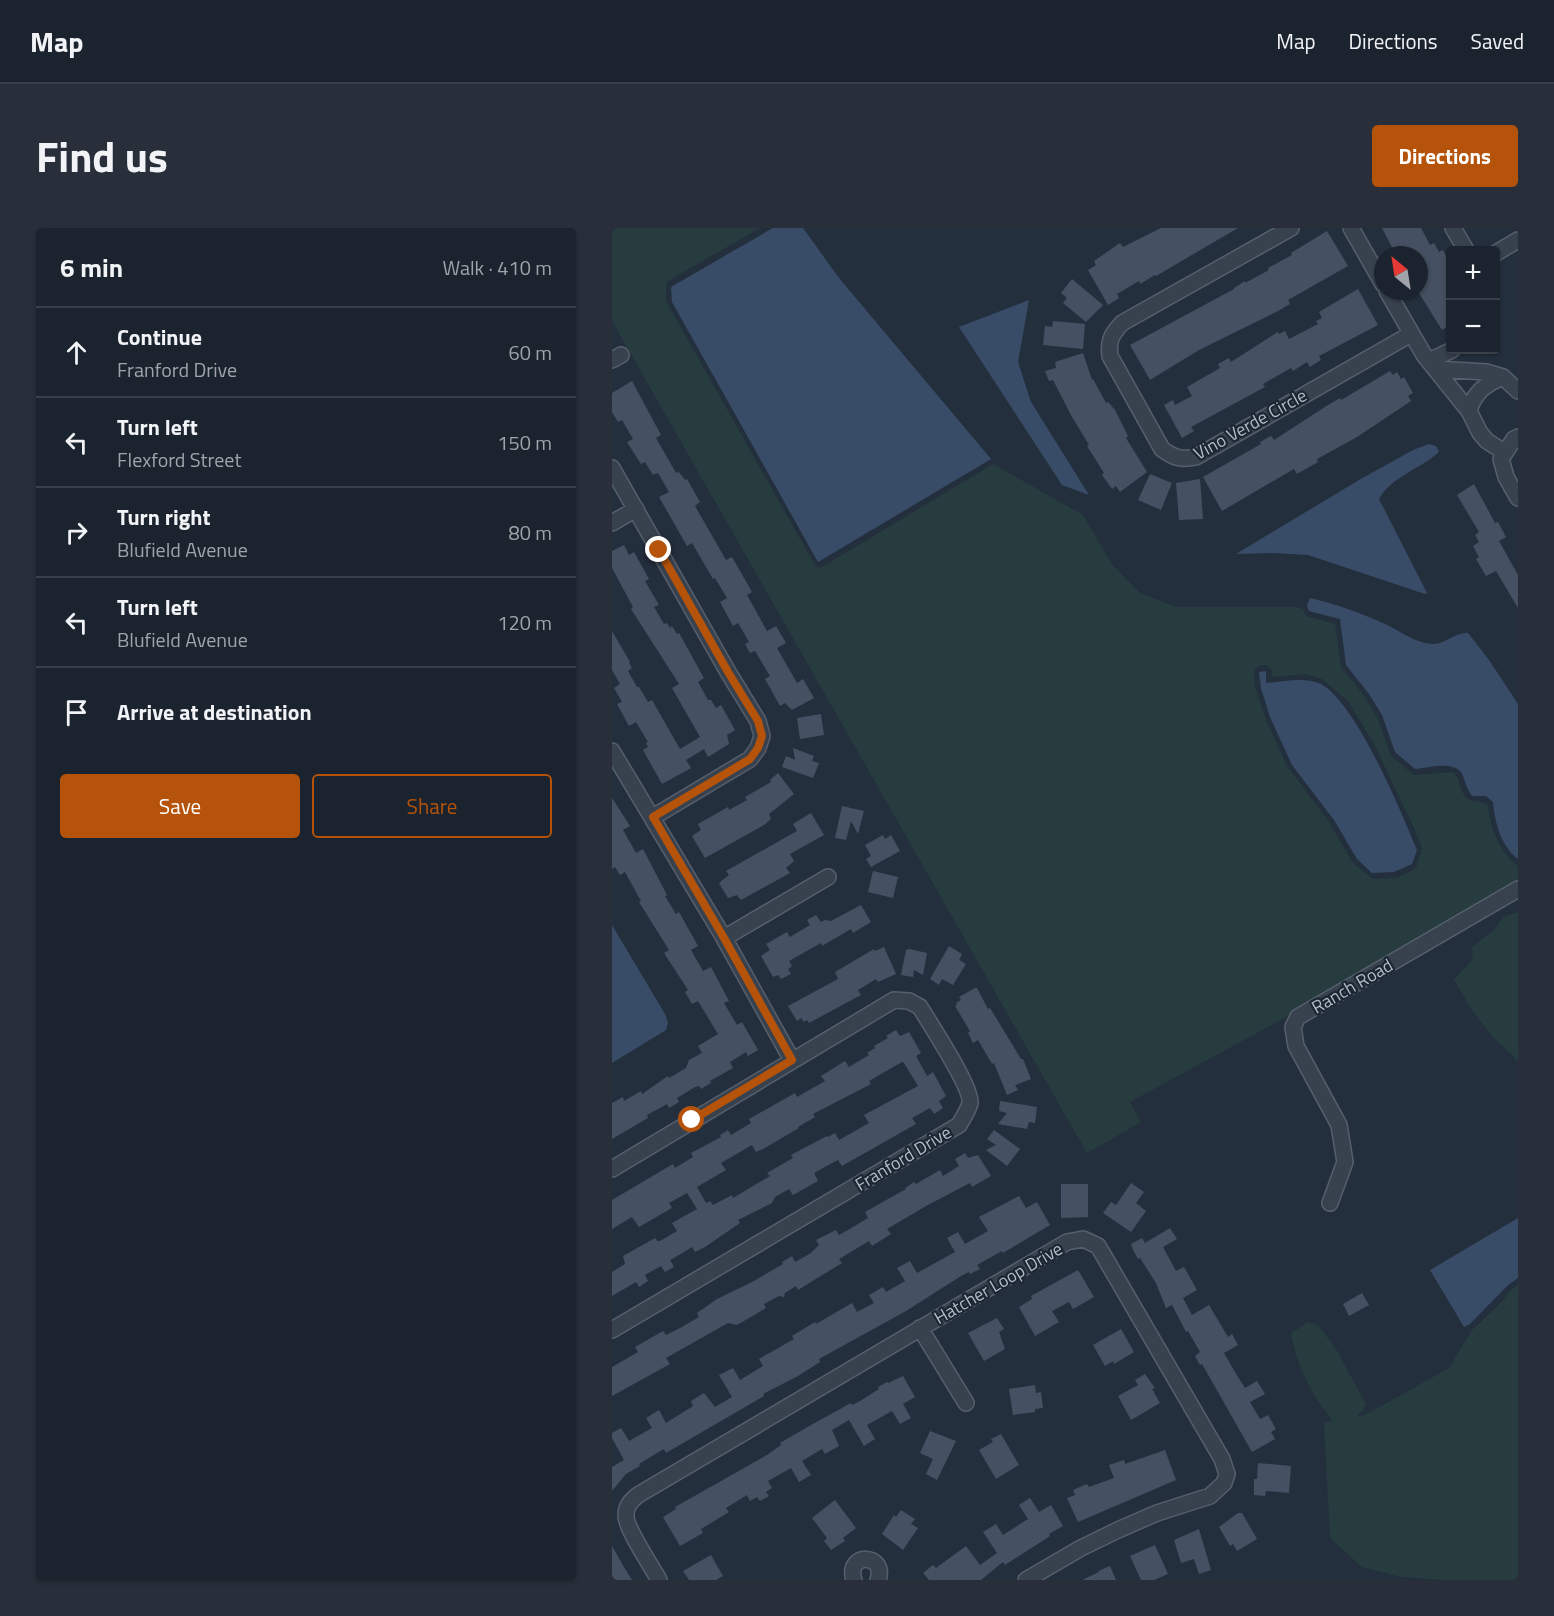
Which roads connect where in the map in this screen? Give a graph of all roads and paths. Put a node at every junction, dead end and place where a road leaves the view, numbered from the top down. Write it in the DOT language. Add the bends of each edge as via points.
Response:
graph roads {
  1 [pos="1291,228"];
  2 [pos="1351,228"];
  3 [pos="1453,228"];
  4 [pos="1518,240"];
  5 [pos="1464,246"];
  6 [pos="1500,251"];
  7 [pos="1374,268"];
  8 [pos="1392,300"];
  9 [pos="1411,334"];
  10 [pos="1447,354"];
  11 [pos="1433,365"];
  12 [pos="1503,377"];
  13 [pos="1518,391"];
  14 [pos="1469,411"];
  15 [pos="1518,437"];
  16 [pos="1504,453"];
  17 [pos="612,468"];
  18 [pos="1518,498"];
  19 [pos="636,509"];
  20 [pos="612,523"];
  21 [pos="612,751"];
  22 [pos="653,817"];
  23 [pos="828,877"];
  24 [pos="1518,889"];
  25 [pos="724,938"];
  26 [pos="792,1060"];
  27 [pos="612,1169"];
  28 [pos="1330,1203"];
  29 [pos="920,1328"];
  30 [pos="612,1330"];
  31 [pos="966,1403"];
  32 [pos="1045,1575"];
  33 [pos="660,1580"];
  34 [pos="854,1580"];
  35 [pos="878,1580"];
  36 [pos="1026,1580"];
  1 -- 9 [label="street, Vino Verde Circle" via="1122,323 1111,334 1110,356 1162,448 1183,459 1196,457"];
  2 -- 7 [label="street"];
  3 -- 5 [label="street"];
  4 -- 6 [label="street"];
  8 -- 9 [label="street"];
  9 -- 11 [label="street"];
  10 -- 11 [label="street"];
  11 -- 12 [label="street"];
  11 -- 14 [label="street"];
  12 -- 13 [label="street"];
  12 -- 14 [label="street" via="1479,391"];
  14 -- 16 [label="street" via="1487,441"];
  15 -- 16 [label="street"];
  16 -- 18 [label="street" via="1502,467"];
  17 -- 19 [label="street"];
  19 -- 20 [label="street"];
  19 -- 22 [label="street" via="758,721 762,736 750,759"];
  21 -- 22 [label="street"];
  22 -- 25 [label="street"];
  23 -- 25 [label="street"];
  24 -- 28 [label="street, Ranch Road" via="1298,1017 1293,1027 1296,1046 1339,1125 1345,1162"];
  25 -- 26 [label="street"];
  26 -- 27 [label="street, Franford Drive"];
  26 -- 30 [label="street, Franford Drive" via="894,1000 909,1001 920,1007 963,1079 970,1101 967,1113 959,1125"];
  29 -- 31 [label="street"];
  29 -- 32 [label="street, Hatcher Loop Drive" via="1067,1242 1091,1242 1098,1246 1222,1459 1227,1474 1224,1483 1210,1496 1118,1530"];
  29 -- 33 [label="street, Hatcher Loop Drive" via="630,1501 627,1523"];
  32 -- 36 [label="street, Hatcher Loop Drive"];
  34 -- 35 [label="street" via="855,1565 867,1559 879,1567"];
}
